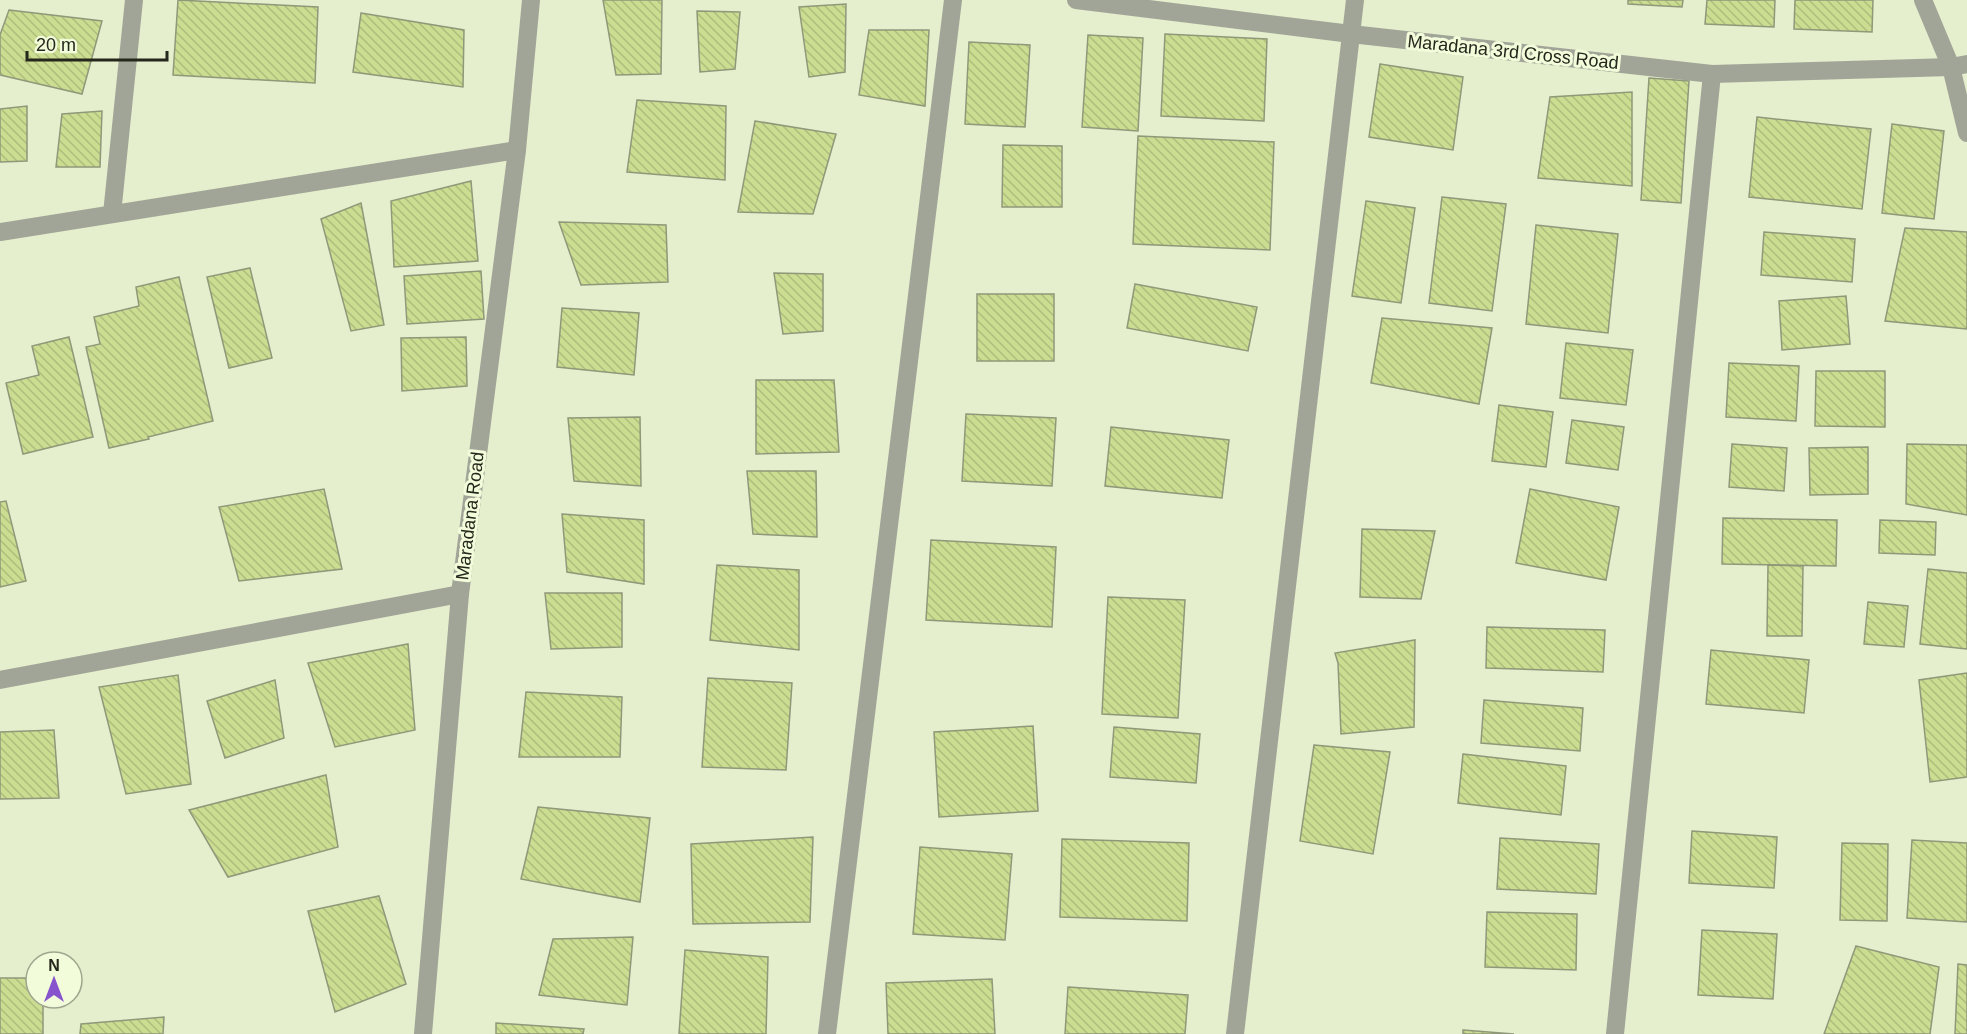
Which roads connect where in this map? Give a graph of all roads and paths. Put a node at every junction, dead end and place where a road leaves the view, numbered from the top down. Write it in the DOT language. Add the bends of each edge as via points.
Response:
graph roads {
  1 [pos="134,0"];
  2 [pos="531,0"];
  3 [pos="953,0"];
  4 [pos="1076,0"];
  5 [pos="1355,0"];
  6 [pos="1923,0"];
  7 [pos="1351,34"];
  8 [pos="1959,66"];
  9 [pos="1712,74"];
  10 [pos="1967,133"];
  11 [pos="518,150"];
  12 [pos="112,214"];
  13 [pos="0,232"];
  14 [pos="460,594"];
  15 [pos="0,680"];
  16 [pos="423,1034"];
  17 [pos="827,1034"];
  18 [pos="1235,1034"];
  19 [pos="1615,1034"];
  1 -- 12 [label="street"];
  2 -- 11 [label="street, Maradana Road"];
  3 -- 17 [label="street"];
  4 -- 7 [label="street, Maradana 3rd Cross Road"];
  5 -- 7 [label="street"];
  6 -- 8 [label="street"];
  7 -- 9 [label="street, Maradana 3rd Cross Road"];
  7 -- 18 [label="street"];
  8 -- 9 [label="street, Maradana 3rd Cross Road"];
  8 -- 10 [label="street"];
  9 -- 19 [label="street"];
  11 -- 12 [label="street"];
  11 -- 14 [label="street, Maradana Road"];
  12 -- 13 [label="street"];
  14 -- 15 [label="street"];
  14 -- 16 [label="street, Maradana Road"];
}
